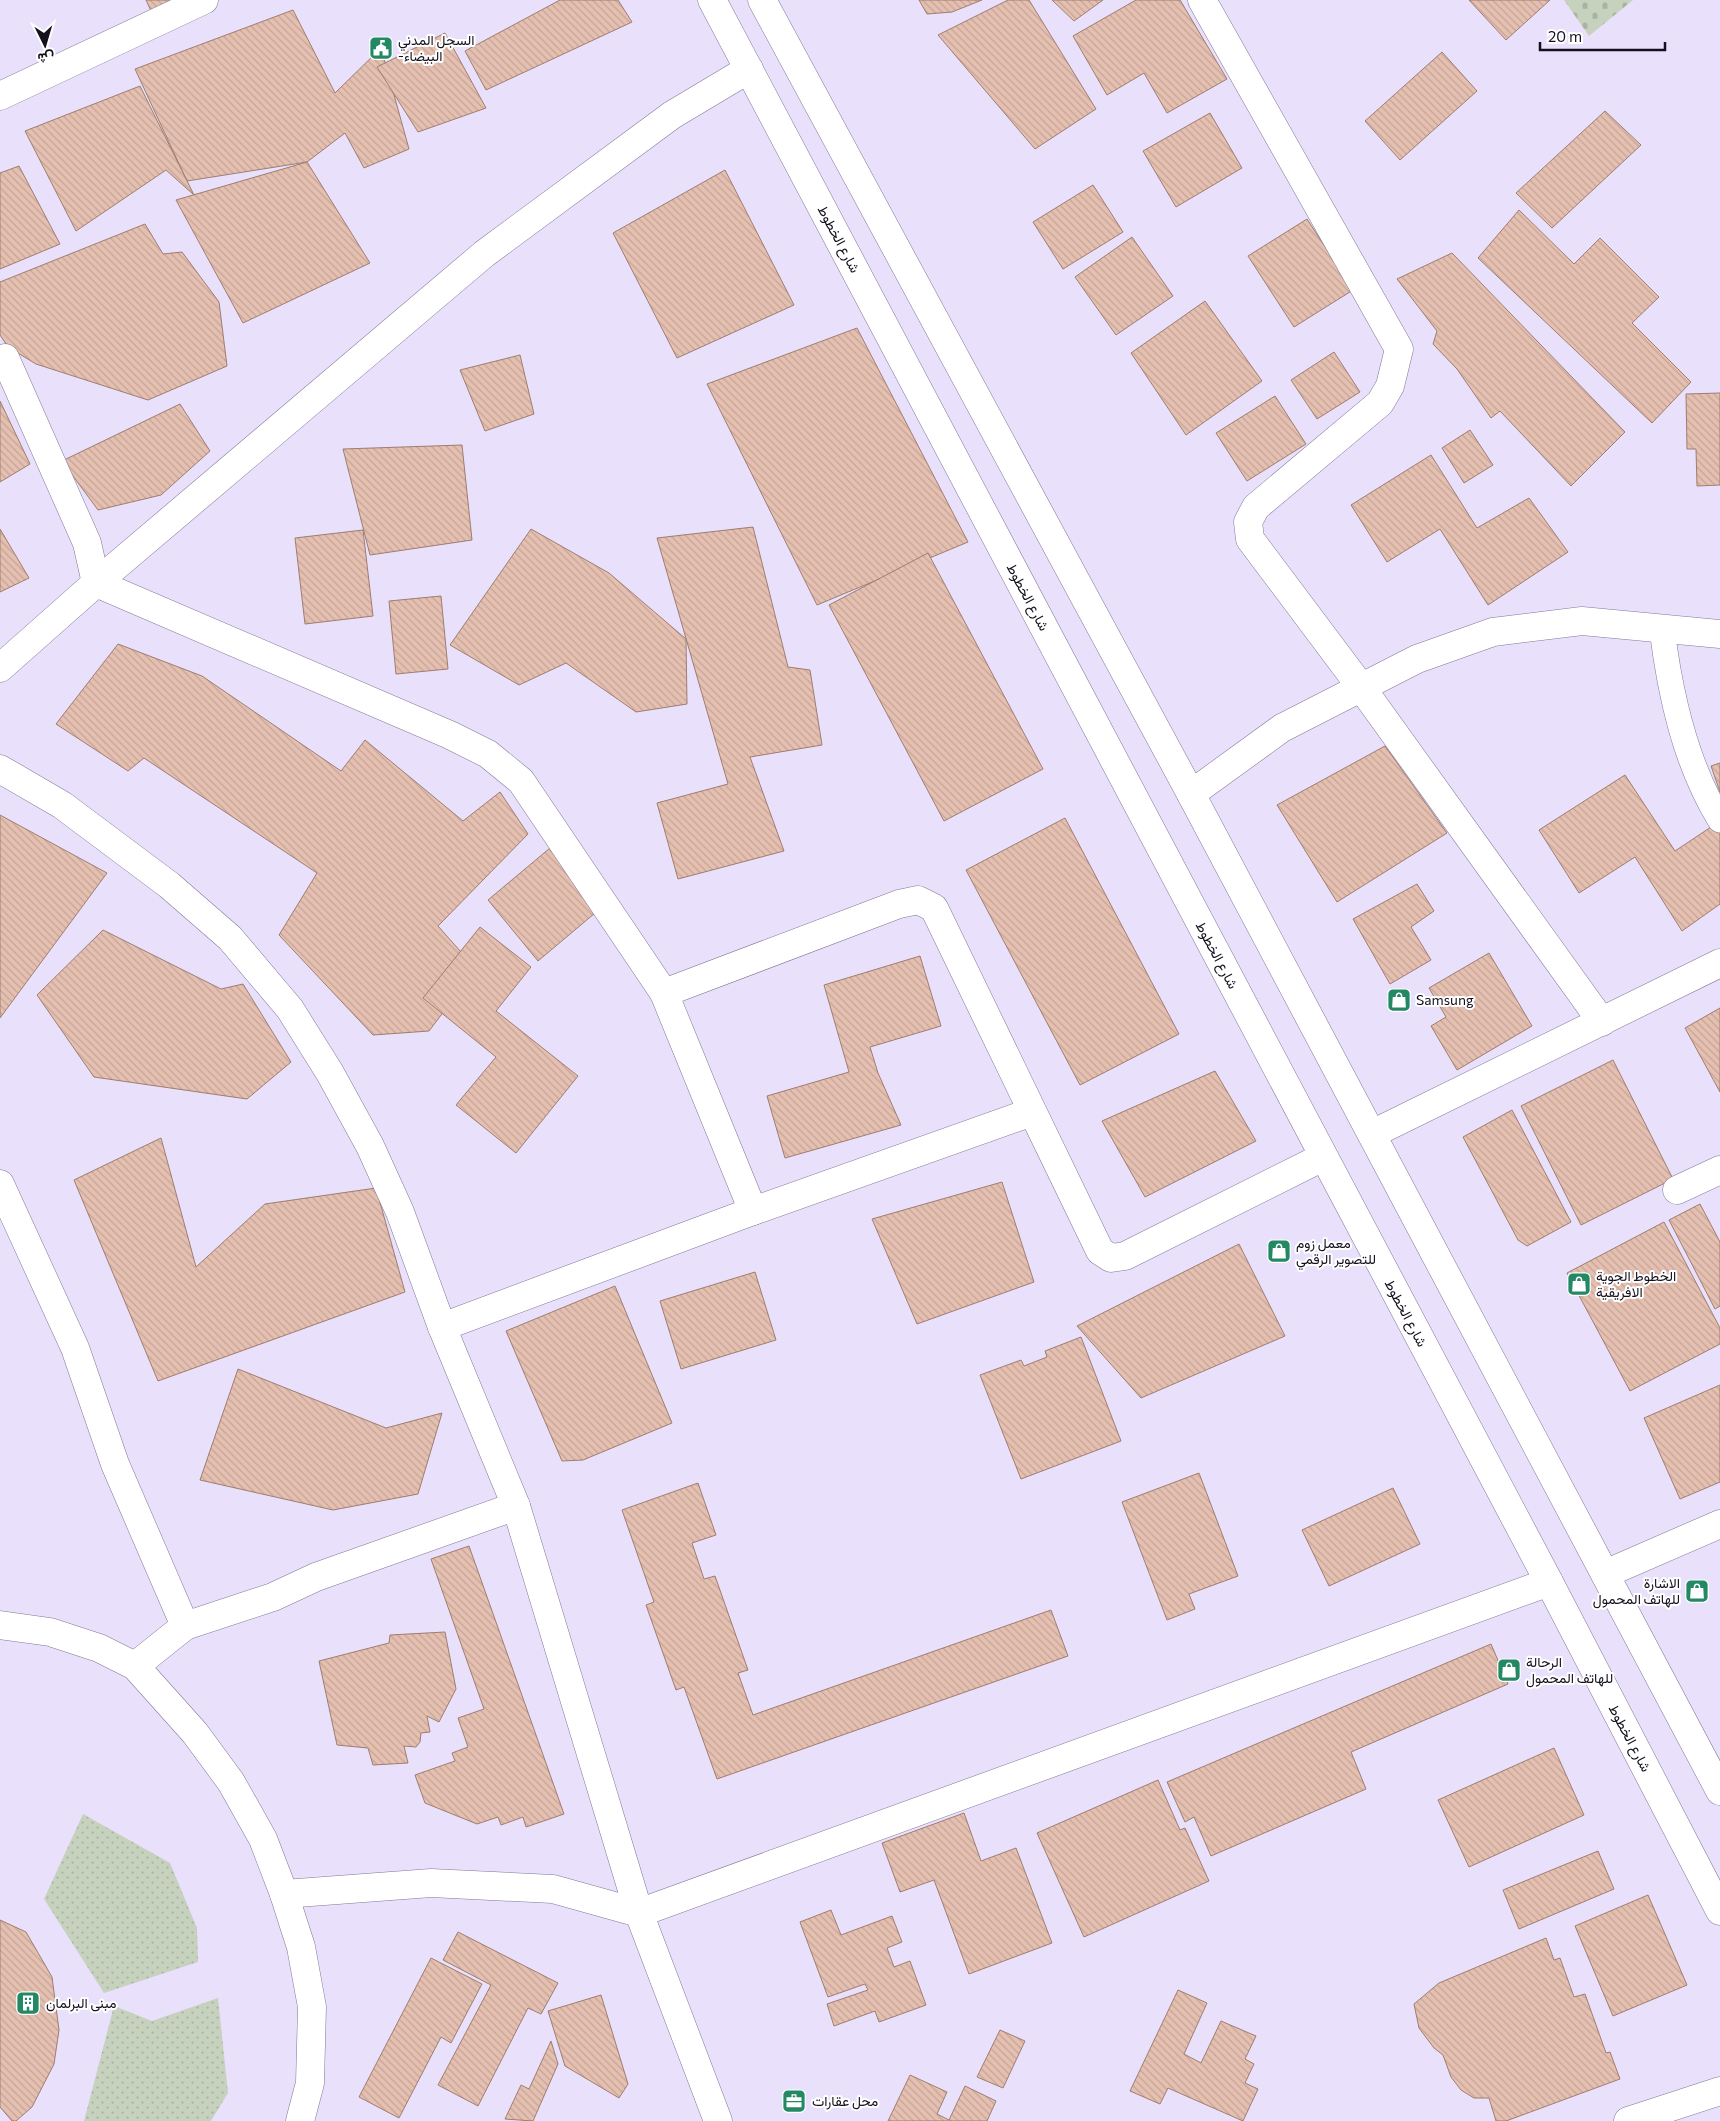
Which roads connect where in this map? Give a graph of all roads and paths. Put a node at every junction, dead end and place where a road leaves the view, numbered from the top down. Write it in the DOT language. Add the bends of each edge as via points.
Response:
graph roads {
  1 [pos="204,0"];
  2 [pos="712,0"];
  3 [pos="762,0"];
  4 [pos="1202,0"];
  5 [pos="749,69"];
  6 [pos="0,96"];
  7 [pos="0,360"];
  8 [pos="96,583"];
  9 [pos="1662,629"];
  10 [pos="1720,634"];
  11 [pos="0,668"];
  12 [pos="1361,687"];
  13 [pos="0,769"];
  14 [pos="1191,794"];
  15 [pos="1720,820"];
  16 [pos="1720,963"];
  17 [pos="664,993"];
  18 [pos="1602,1022"];
  19 [pos="1032,1112"];
  20 [pos="1372,1134"];
  21 [pos="1323,1157"];
  22 [pos="1720,1170"];
  23 [pos="0,1184"];
  24 [pos="1677,1190"];
  25 [pos="752,1211"];
  26 [pos="442,1326"];
  27 [pos="516,1506"];
  28 [pos="1720,1524"];
  29 [pos="1605,1574"];
  30 [pos="1549,1582"];
  31 [pos="0,1625"];
  32 [pos="185,1626"];
  33 [pos="136,1666"];
  34 [pos="1720,1791"];
  35 [pos="284,1894"];
  36 [pos="1720,1911"];
  37 [pos="639,1913"];
  38 [pos="1720,2091"];
  39 [pos="300,2121"];
  40 [pos="718,2121"];
  41 [pos="1628,2121"];
  1 -- 6 [label="street"];
  2 -- 5 [label="street, شارع الخطوط"];
  3 -- 14 [label="street"];
  4 -- 12 [label="street" via="1398,349 1390,386 1380,403 1256,507 1248,522 1250,539"];
  5 -- 8 [label="street" via="672,114 484,254"];
  5 -- 21 [label="street, شارع الخطوط"];
  7 -- 8 [label="street" via="5,358 87,543"];
  8 -- 11 [label="street"];
  8 -- 17 [label="street" via="488,754 521,781"];
  9 -- 10 [label="street"];
  9 -- 12 [label="street" via="1582,622 1492,632 1417,659"];
  9 -- 15 [label="lane" via="1666,660 1687,747 1703,792"];
  12 -- 14 [label="street" via="1282,728"];
  12 -- 18 [label="street"];
  13 -- 26 [label="street" via="62,805 168,885 230,938 290,1009 330,1072 370,1146 400,1212"];
  14 -- 20 [label="street"];
  16 -- 18 [label="street"];
  17 -- 19 [label="street" via="899,904 918,900 934,908"];
  17 -- 25 [label="street"];
  18 -- 20 [label="street"];
  19 -- 21 [label="street" via="1100,1251 1112,1258 1125,1256"];
  19 -- 25 [label="street"];
  20 -- 29 [label="street"];
  21 -- 30 [label="street, شارع الخطوط"];
  22 -- 24 [label="street"];
  23 -- 32 [label="street" via="75,1348 115,1464"];
  25 -- 26 [label="street"];
  26 -- 27 [label="street"];
  27 -- 32 [label="street"];
  27 -- 37 [label="street"];
  28 -- 29 [label="street"];
  29 -- 34 [label="street"];
  30 -- 36 [label="street, شارع الخطوط"];
  30 -- 37 [label="street"];
  31 -- 33 [label="street" via="50,1632 99,1648"];
  32 -- 33 [label="street"];
  33 -- 35 [label="street" via="195,1733 231,1782 263,1839"];
  35 -- 37 [label="street" via="431,1883 553,1889"];
  35 -- 39 [label="street" via="301,1947 312,2007 310,2083"];
  37 -- 40 [label="street"];
  38 -- 41 [label="street"];
}
